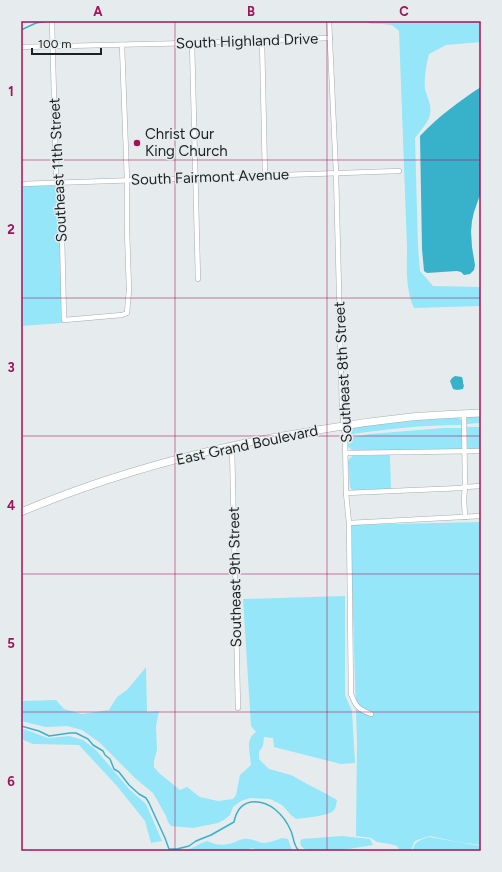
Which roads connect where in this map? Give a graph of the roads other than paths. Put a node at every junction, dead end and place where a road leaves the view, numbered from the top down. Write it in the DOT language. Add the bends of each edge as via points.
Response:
graph roads {
  1 [pos="52,21"];
  2 [pos="329,21"];
  3 [pos="330,38"];
  4 [pos="262,40"];
  5 [pos="192,43"];
  6 [pos="122,45"];
  7 [pos="53,46"];
  8 [pos="21,47"];
  9 [pos="399,171"];
  10 [pos="336,173"];
  11 [pos="265,176"];
  12 [pos="196,178"];
  13 [pos="127,180"];
  14 [pos="58,183"];
  15 [pos="21,184"];
  16 [pos="198,280"];
  17 [pos="481,413"];
  18 [pos="464,414"];
  19 [pos="344,425"];
  20 [pos="232,446"];
  21 [pos="464,451"];
  22 [pos="481,451"];
  23 [pos="346,453"];
  24 [pos="481,486"];
  25 [pos="465,487"];
  26 [pos="346,493"];
  27 [pos="21,512"];
  28 [pos="481,516"];
  29 [pos="465,517"];
  30 [pos="349,523"];
  31 [pos="238,708"];
  32 [pos="371,714"];
  1 -- 7 [label="street, Southeast 11th Street"];
  2 -- 3 [label="street, Southeast 8th Street"];
  3 -- 4 [label="street, South Highland Drive"];
  3 -- 10 [label="street, Southeast 8th Street"];
  4 -- 5 [label="street, South Highland Drive"];
  4 -- 11 [label="street"];
  5 -- 6 [label="street, South Highland Drive"];
  5 -- 12 [label="street"];
  6 -- 7 [label="street, South Highland Drive"];
  6 -- 13 [label="street"];
  7 -- 8 [label="street, South Highland Drive"];
  7 -- 14 [label="street, Southeast 11th Street"];
  9 -- 10 [label="street, South Fairmont Avenue"];
  10 -- 11 [label="street, South Fairmont Avenue"];
  10 -- 19 [label="street, Southeast 8th Street"];
  11 -- 12 [label="street, South Fairmont Avenue"];
  12 -- 13 [label="street, South Fairmont Avenue"];
  12 -- 16 [label="street"];
  13 -- 14 [label="street, South Fairmont Avenue"];
  13 -- 14 [label="street, Southeast 11th Street" via="127,313 64,320 61,191"];
  14 -- 15 [label="street, South Fairmont Avenue"];
  17 -- 18 [label="street, East Grand Boulevard"];
  18 -- 19 [label="street, East Grand Boulevard"];
  18 -- 21 [label="street"];
  19 -- 20 [label="street, East Grand Boulevard"];
  19 -- 23 [label="street, Southeast 8th Street"];
  20 -- 27 [label="street, East Grand Boulevard" via="129,473"];
  20 -- 31 [label="street, Southeast 9th Street"];
  21 -- 22 [label="street"];
  21 -- 23 [label="street"];
  21 -- 25 [label="street"];
  23 -- 26 [label="street, Southeast 8th Street"];
  24 -- 25 [label="street"];
  25 -- 26 [label="street"];
  25 -- 29 [label="street"];
  26 -- 30 [label="street, Southeast 8th Street"];
  28 -- 29 [label="street"];
  29 -- 30 [label="street"];
  30 -- 32 [label="street, Southeast 8th Street" via="351,694 354,704"];
}
